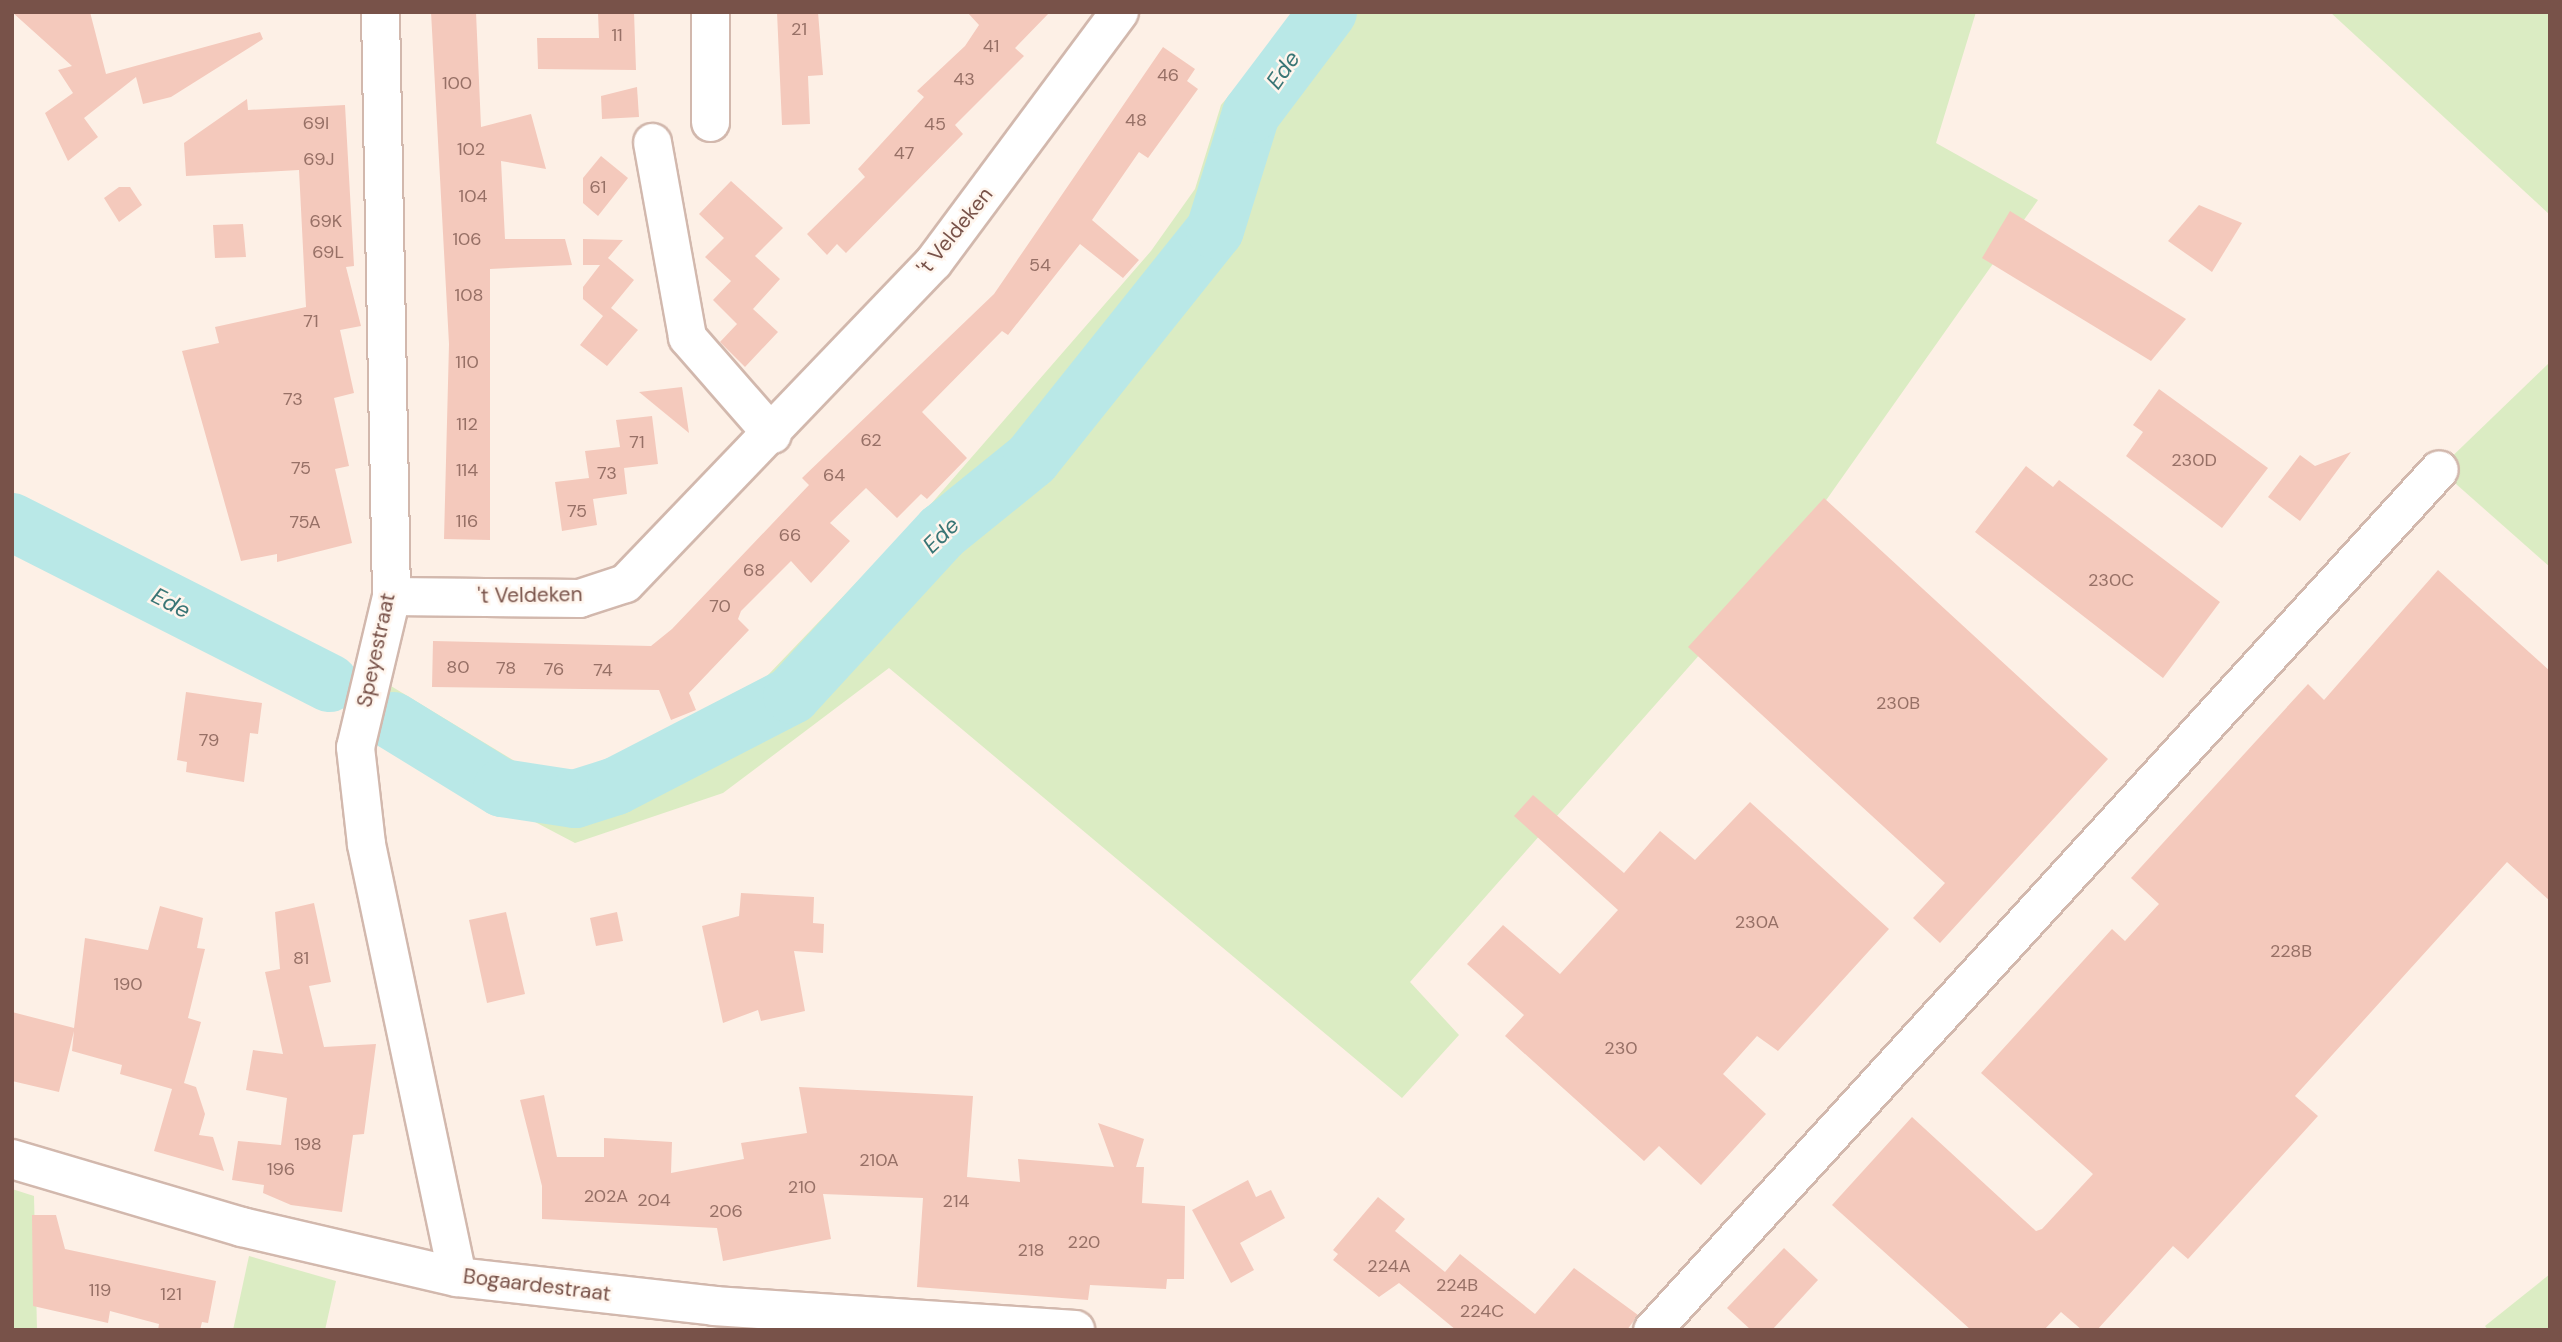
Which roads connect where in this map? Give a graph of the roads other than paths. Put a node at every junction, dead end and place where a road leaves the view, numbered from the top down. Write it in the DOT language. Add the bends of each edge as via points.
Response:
graph roads {
  1 [pos="380,12"];
  2 [pos="710,12"];
  3 [pos="1119,12"];
  4 [pos="710,122"];
  5 [pos="652,142"];
  6 [pos="772,434"];
  7 [pos="2439,469"];
  8 [pos="391,596"];
  9 [pos="12,1159"];
  10 [pos="457,1277"];
  11 [pos="1076,1330"];
  12 [pos="1652,1330"];
  1 -- 8 [label="street, Speyestraat"];
  2 -- 4 [label="street"];
  3 -- 6 [label="street, 't Veldeken" via="933,262"];
  5 -- 6 [label="street" via="687,337"];
  6 -- 8 [label="street, 't Veldeken" via="625,583 579,598"];
  7 -- 12 [label="street"];
  8 -- 10 [label="street, Speyestraat" via="355,747 366,844"];
  9 -- 10 [label="street, Bogaardestraat" via="242,1227"];
  10 -- 11 [label="street, Bogaardestraat" via="714,1306"];
}
